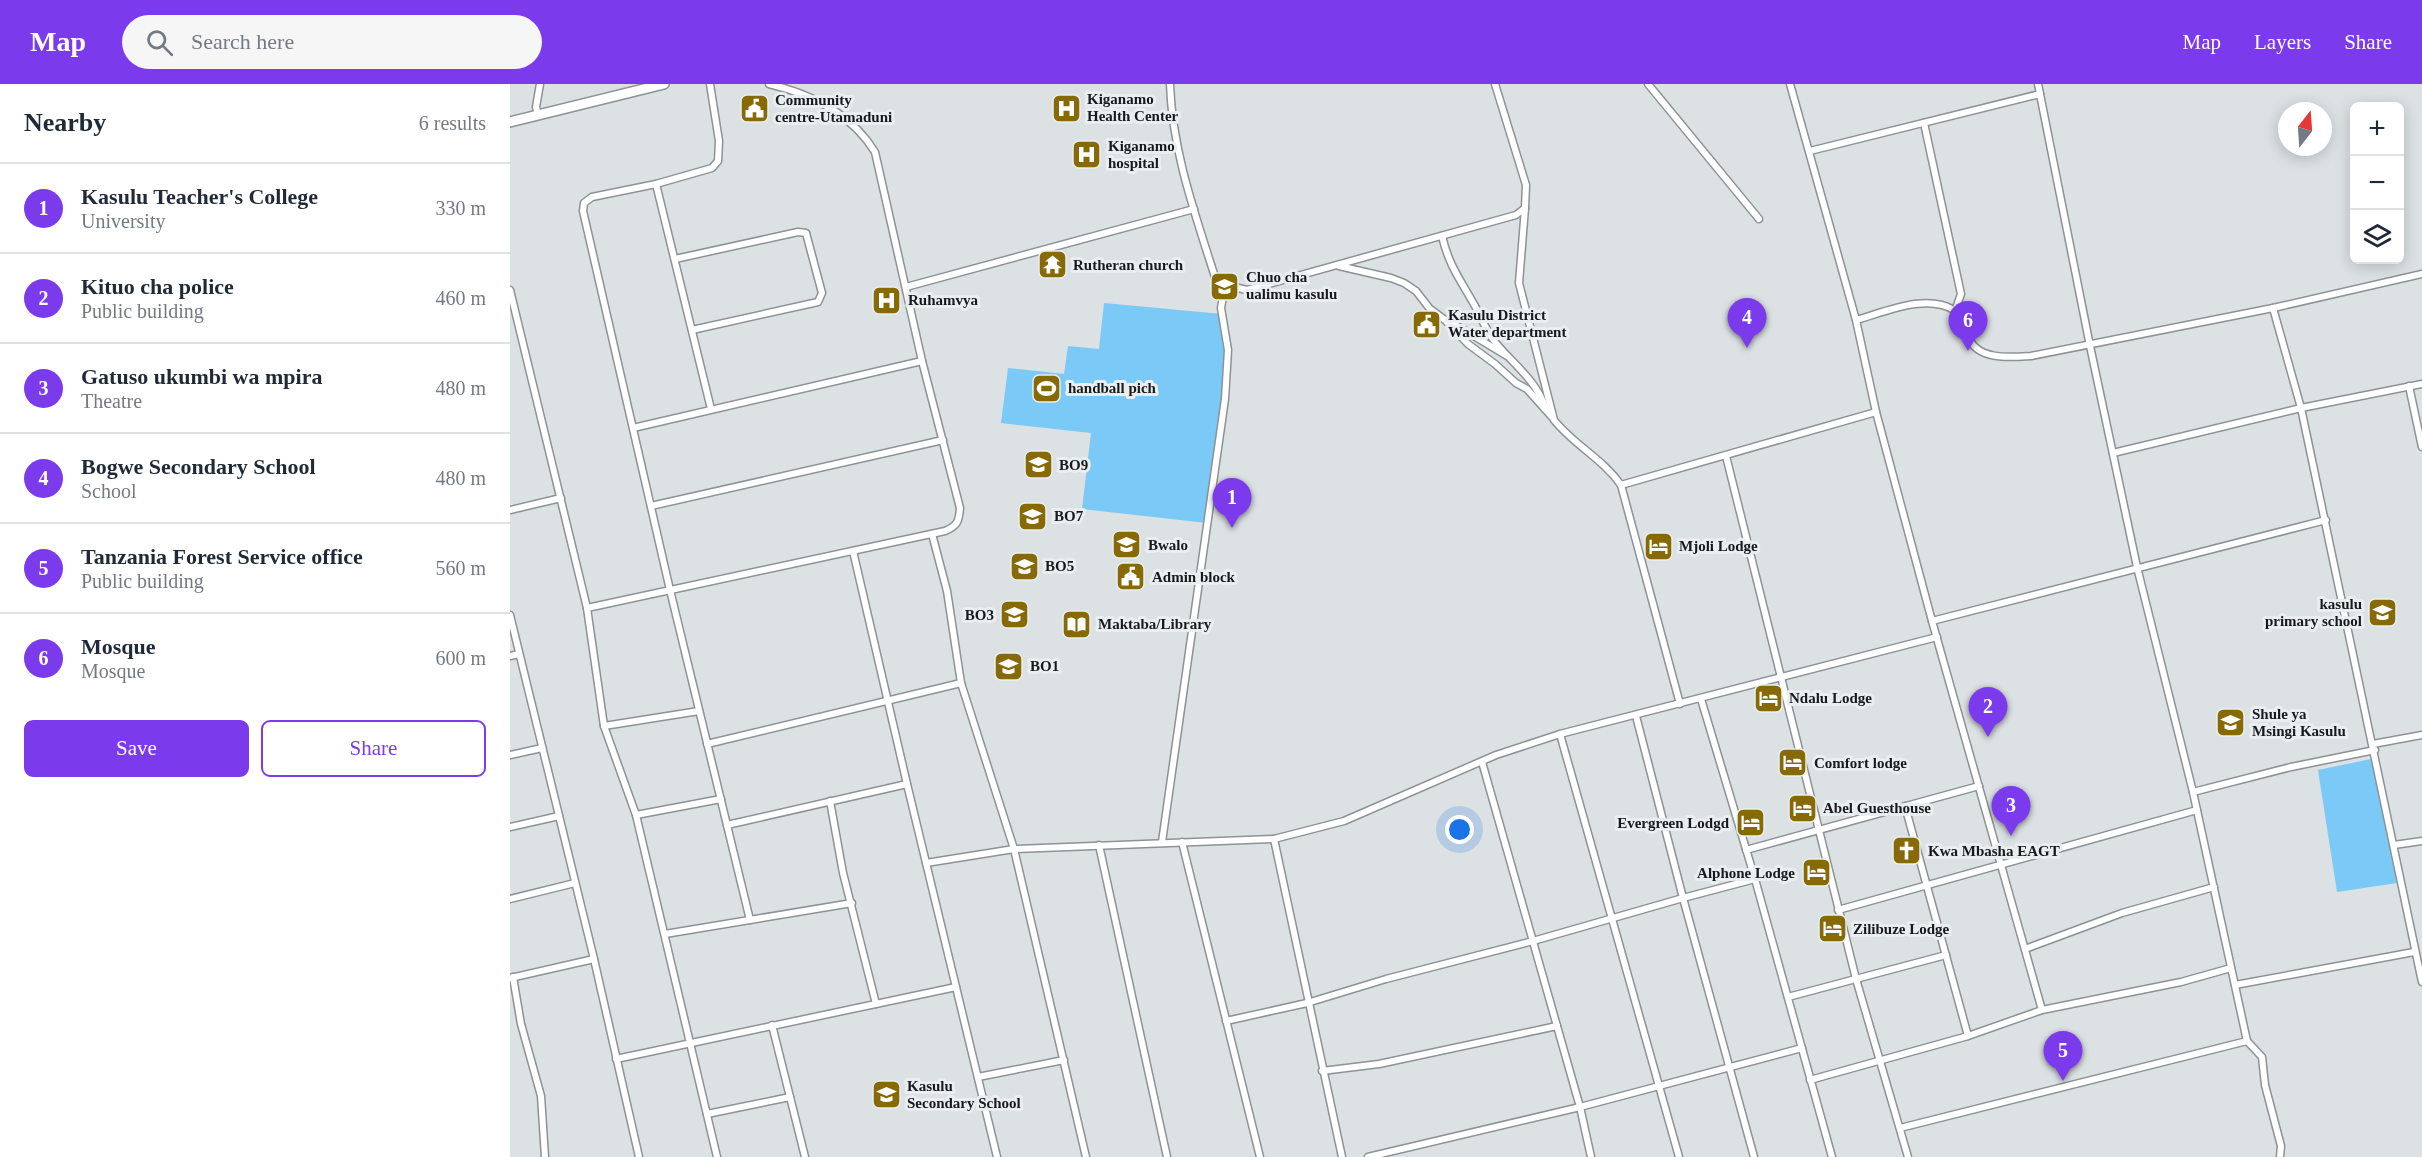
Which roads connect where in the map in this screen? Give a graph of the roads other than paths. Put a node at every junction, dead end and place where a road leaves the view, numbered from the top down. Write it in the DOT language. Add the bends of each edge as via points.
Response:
graph roads {
  1 [pos="540,84"];
  2 [pos="664,84"];
  3 [pos="710,84"];
  4 [pos="769,84"];
  5 [pos="1170,84"];
  6 [pos="1495,84"];
  7 [pos="1648,84"];
  8 [pos="1790,84"];
  9 [pos="2037,84"];
  10 [pos="2040,94"];
  11 [pos="538,115"];
  12 [pos="510,122"];
  13 [pos="1924,123"];
  14 [pos="1810,151"];
  15 [pos="656,184"];
  16 [pos="1525,208"];
  17 [pos="1194,209"];
  18 [pos="1759,219"];
  19 [pos="1442,236"];
  20 [pos="675,259"];
  21 [pos="1332,266"];
  22 [pos="2422,274"];
  23 [pos="1225,285"];
  24 [pos="906,287"];
  25 [pos="510,290"];
  26 [pos="2273,308"];
  27 [pos="1955,311"];
  28 [pos="1445,320"];
  29 [pos="1856,320"];
  30 [pos="692,330"];
  31 [pos="2090,346"];
  32 [pos="1510,357"];
  33 [pos="922,361"];
  34 [pos="2422,384"];
  35 [pos="2409,386"];
  36 [pos="2301,408"];
  37 [pos="711,409"];
  38 [pos="1547,412"];
  39 [pos="1876,412"];
  40 [pos="1554,420"];
  41 [pos="633,428"];
  42 [pos="943,440"];
  43 [pos="2422,447"];
  44 [pos="2113,453"];
  45 [pos="1726,456"];
  46 [pos="1621,485"];
  47 [pos="561,498"];
  48 [pos="651,506"];
  49 [pos="510,510"];
  50 [pos="2326,520"];
  51 [pos="932,534"];
  52 [pos="853,551"];
  53 [pos="2137,567"];
  54 [pos="670,590"];
  55 [pos="588,608"];
  56 [pos="510,615"];
  57 [pos="1932,621"];
  58 [pos="1937,637"];
  59 [pos="519,654"];
  60 [pos="510,656"];
  61 [pos="1780,679"];
  62 [pos="961,683"];
  63 [pos="1701,699"];
  64 [pos="889,700"];
  65 [pos="1680,705"];
  66 [pos="699,711"];
  67 [pos="1636,716"];
  68 [pos="604,726"];
  69 [pos="1560,734"];
  70 [pos="2422,735"];
  71 [pos="707,744"];
  72 [pos="2374,747"];
  73 [pos="542,748"];
  74 [pos="510,755"];
  75 [pos="1482,762"];
  76 [pos="906,784"];
  77 [pos="1980,786"];
  78 [pos="2193,792"];
  79 [pos="720,799"];
  80 [pos="830,801"];
  81 [pos="1905,806"];
  82 [pos="2197,810"];
  83 [pos="636,815"];
  84 [pos="559,816"];
  85 [pos="727,825"];
  86 [pos="510,827"];
  87 [pos="1818,831"];
  88 [pos="1274,838"];
  89 [pos="2422,841"];
  90 [pos="1162,842"];
  91 [pos="1182,842"];
  92 [pos="2394,844"];
  93 [pos="1099,845"];
  94 [pos="1014,849"];
  95 [pos="1746,850"];
  96 [pos="926,863"];
  97 [pos="2002,864"];
  98 [pos="1755,879"];
  99 [pos="575,883"];
  100 [pos="1928,885"];
  101 [pos="2214,887"];
  102 [pos="1683,898"];
  103 [pos="510,899"];
  104 [pos="852,903"];
  105 [pos="1838,910"];
  106 [pos="1611,918"];
  107 [pos="750,920"];
  108 [pos="665,934"];
  109 [pos="1533,941"];
  110 [pos="2025,949"];
  111 [pos="2414,952"];
  112 [pos="1946,955"];
  113 [pos="594,959"];
  114 [pos="2231,968"];
  115 [pos="512,978"];
  116 [pos="1856,980"];
  117 [pos="2422,982"];
  118 [pos="2235,985"];
  119 [pos="956,987"];
  120 [pos="1788,997"];
  121 [pos="1307,1003"];
  122 [pos="876,1004"];
  123 [pos="2042,1010"];
  124 [pos="1226,1021"];
  125 [pos="772,1025"];
  126 [pos="1557,1026"];
  127 [pos="1968,1036"];
  128 [pos="2247,1041"];
  129 [pos="690,1042"];
  130 [pos="1802,1048"];
  131 [pos="616,1059"];
  132 [pos="1064,1060"];
  133 [pos="1881,1061"];
  134 [pos="1729,1068"];
  135 [pos="1322,1071"];
  136 [pos="978,1077"];
  137 [pos="1810,1080"];
  138 [pos="1659,1086"];
  139 [pos="790,1097"];
  140 [pos="1580,1107"];
  141 [pos="707,1114"];
  142 [pos="1900,1128"];
  143 [pos="545,1157"];
  144 [pos="639,1157"];
  145 [pos="717,1157"];
  146 [pos="805,1157"];
  147 [pos="997,1157"];
  148 [pos="1086,1157"];
  149 [pos="1167,1157"];
  150 [pos="1260,1157"];
  151 [pos="1342,1157"];
  152 [pos="1368,1157"];
  153 [pos="1591,1157"];
  154 [pos="1679,1157"];
  155 [pos="1754,1157"];
  156 [pos="1832,1157"];
  157 [pos="1908,1157"];
  158 [pos="2280,1157"];
  1 -- 11 [label="street"];
  2 -- 11 [label="street"];
  3 -- 15 [label="street" via="719,141 718,161 712,168"];
  4 -- 24 [label="street" via="798,91 833,108 865,136 875,152"];
  5 -- 17 [label="street" via="1171,116"];
  6 -- 16 [label="street" via="1526,185"];
  7 -- 18 [label="street"];
  8 -- 14 [label="street"];
  9 -- 10 [label="street"];
  10 -- 13 [label="street"];
  10 -- 31 [label="street"];
  11 -- 12 [label="street"];
  13 -- 14 [label="street"];
  13 -- 27 [label="street" via="1961,294"];
  14 -- 29 [label="street"];
  15 -- 20 [label="street"];
  15 -- 41 [label="street" via="592,197 584,203 583,210"];
  16 -- 19 [label="street" via="1516,215"];
  16 -- 40 [label="street" via="1519,283"];
  17 -- 23 [label="street" via="1215,277"];
  17 -- 24 [label="street"];
  19 -- 21 [label="street"];
  19 -- 32 [label="street" via="1457,278 1495,341"];
  20 -- 30 [label="street"];
  20 -- 30 [label="street" via="806,233 822,293 818,302"];
  21 -- 23 [label="street" via="1247,290"];
  21 -- 28 [label="street" via="1404,283"];
  22 -- 26 [label="street"];
  23 -- 90 [label="street" via="1221,308 1228,350 1225,399"];
  24 -- 33 [label="street"];
  25 -- 47 [label="street"];
  26 -- 31 [label="street"];
  26 -- 36 [label="street"];
  27 -- 29 [label="street" via="1927,303 1911,304"];
  27 -- 31 [label="street" via="1979,351 2000,357"];
  28 -- 32 [label="street"];
  28 -- 38 [label="street" via="1468,344 1527,389"];
  29 -- 39 [label="street"];
  30 -- 37 [label="street"];
  31 -- 44 [label="street"];
  32 -- 38 [label="street" via="1535,387"];
  33 -- 37 [label="street"];
  33 -- 42 [label="street"];
  34 -- 35 [label="street"];
  35 -- 36 [label="street"];
  35 -- 43 [label="street"];
  36 -- 44 [label="street"];
  36 -- 50 [label="street"];
  37 -- 41 [label="street"];
  38 -- 40 [label="street"];
  39 -- 45 [label="street"];
  39 -- 57 [label="street"];
  40 -- 46 [label="street" via="1568,437 1611,471"];
  41 -- 48 [label="street"];
  42 -- 48 [label="street"];
  42 -- 51 [label="street" via="960,521 955,527"];
  44 -- 53 [label="street"];
  45 -- 46 [label="street"];
  45 -- 61 [label="street"];
  46 -- 65 [label="street"];
  47 -- 49 [label="street"];
  47 -- 55 [label="street"];
  48 -- 54 [label="street"];
  50 -- 53 [label="street"];
  50 -- 72 [label="street"];
  51 -- 52 [label="street"];
  51 -- 62 [label="street" via="947,591"];
  52 -- 54 [label="street"];
  52 -- 64 [label="street"];
  53 -- 57 [label="street"];
  53 -- 78 [label="street"];
  54 -- 55 [label="street"];
  54 -- 66 [label="street"];
  55 -- 68 [label="street"];
  56 -- 59 [label="street"];
  57 -- 58 [label="street"];
  58 -- 61 [label="street"];
  58 -- 77 [label="street"];
  59 -- 60 [label="street"];
  59 -- 73 [label="street"];
  61 -- 63 [label="street"];
  61 -- 87 [label="street"];
  62 -- 64 [label="street"];
  62 -- 94 [label="street"];
  63 -- 65 [label="street"];
  63 -- 95 [label="street"];
  64 -- 71 [label="street"];
  64 -- 76 [label="street"];
  65 -- 67 [label="street"];
  66 -- 68 [label="street"];
  66 -- 71 [label="street"];
  67 -- 69 [label="street"];
  67 -- 102 [label="street"];
  68 -- 83 [label="street"];
  69 -- 75 [label="street"];
  69 -- 106 [label="street"];
  70 -- 72 [label="street"];
  71 -- 79 [label="street"];
  72 -- 78 [label="street"];
  72 -- 92 [label="street"];
  73 -- 74 [label="street"];
  73 -- 84 [label="street"];
  75 -- 88 [label="street" via="1344,821"];
  75 -- 109 [label="street"];
  76 -- 80 [label="street"];
  76 -- 96 [label="street"];
  77 -- 81 [label="street"];
  77 -- 97 [label="street"];
  78 -- 82 [label="street"];
  79 -- 83 [label="street"];
  79 -- 85 [label="street"];
  80 -- 85 [label="street"];
  80 -- 104 [label="street"];
  81 -- 87 [label="street"];
  81 -- 100 [label="street"];
  82 -- 97 [label="street"];
  82 -- 101 [label="street"];
  83 -- 108 [label="street"];
  84 -- 86 [label="street"];
  84 -- 99 [label="street"];
  85 -- 107 [label="street"];
  87 -- 95 [label="street"];
  87 -- 105 [label="street"];
  88 -- 91 [label="street"];
  88 -- 121 [label="street"];
  89 -- 92 [label="street"];
  90 -- 91 [label="street"];
  90 -- 93 [label="street"];
  91 -- 124 [label="street"];
  92 -- 111 [label="street"];
  93 -- 94 [label="street"];
  93 -- 149 [label="street"];
  94 -- 96 [label="street"];
  94 -- 132 [label="street"];
  95 -- 98 [label="street"];
  96 -- 119 [label="street"];
  97 -- 100 [label="street"];
  97 -- 110 [label="street"];
  98 -- 102 [label="street"];
  98 -- 120 [label="street"];
  99 -- 103 [label="street"];
  99 -- 113 [label="street"];
  100 -- 105 [label="street"];
  100 -- 112 [label="street"];
  101 -- 110 [label="street" via="2122,913"];
  101 -- 114 [label="street"];
  102 -- 106 [label="street"];
  102 -- 134 [label="street"];
  104 -- 107 [label="street"];
  104 -- 122 [label="street"];
  105 -- 116 [label="street"];
  106 -- 109 [label="street"];
  106 -- 138 [label="street"];
  107 -- 108 [label="street"];
  108 -- 129 [label="street"];
  109 -- 121 [label="street"];
  109 -- 126 [label="street"];
  110 -- 123 [label="street"];
  111 -- 117 [label="street"];
  111 -- 118 [label="street"];
  112 -- 116 [label="street"];
  112 -- 127 [label="street"];
  113 -- 115 [label="street"];
  113 -- 131 [label="street"];
  114 -- 118 [label="street"];
  114 -- 123 [label="street"];
  115 -- 143 [label="street" via="541,1096"];
  116 -- 120 [label="street"];
  116 -- 133 [label="street"];
  118 -- 128 [label="street"];
  119 -- 122 [label="street"];
  119 -- 136 [label="street"];
  120 -- 130 [label="street"];
  121 -- 124 [label="street"];
  121 -- 135 [label="street"];
  122 -- 125 [label="street"];
  123 -- 127 [label="street"];
  124 -- 150 [label="street"];
  125 -- 129 [label="street"];
  125 -- 139 [label="street"];
  126 -- 135 [label="street" via="1379,1064"];
  126 -- 140 [label="street"];
  127 -- 133 [label="street"];
  128 -- 142 [label="street"];
  128 -- 158 [label="street" via="2262,1057"];
  129 -- 131 [label="street"];
  129 -- 141 [label="street"];
  130 -- 134 [label="street"];
  130 -- 137 [label="street"];
  131 -- 144 [label="street"];
  132 -- 136 [label="street"];
  132 -- 148 [label="street"];
  133 -- 137 [label="street"];
  133 -- 142 [label="street"];
  134 -- 138 [label="street"];
  134 -- 155 [label="street"];
  135 -- 151 [label="street"];
  136 -- 147 [label="street"];
  137 -- 156 [label="street"];
  138 -- 140 [label="street"];
  138 -- 154 [label="street"];
  139 -- 141 [label="street"];
  139 -- 146 [label="street"];
  140 -- 152 [label="street"];
  140 -- 153 [label="street"];
  141 -- 145 [label="street"];
  142 -- 157 [label="street"];
}
